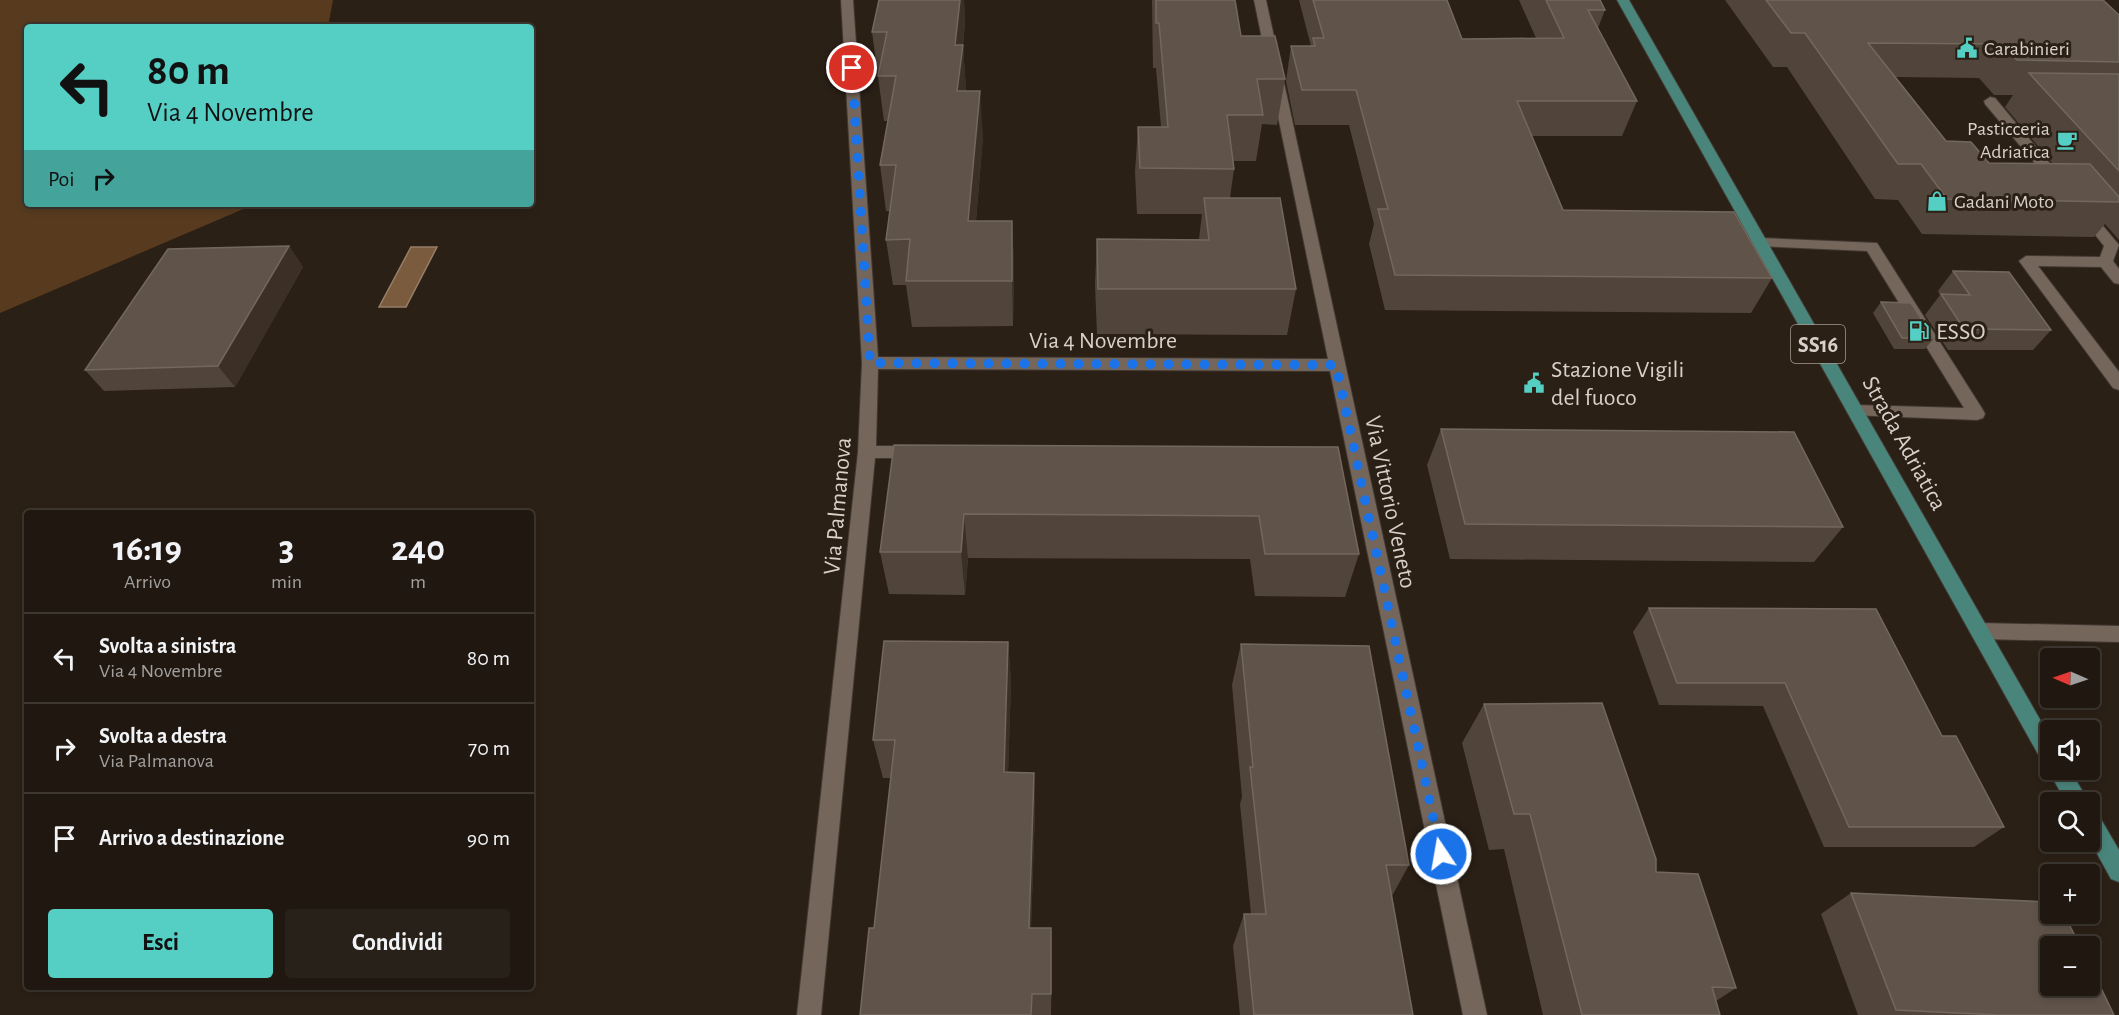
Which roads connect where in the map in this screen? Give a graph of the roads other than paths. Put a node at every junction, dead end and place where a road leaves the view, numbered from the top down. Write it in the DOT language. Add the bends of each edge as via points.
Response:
graph roads {
  1 [pos="847,0"];
  2 [pos="1260,0"];
  3 [pos="1623,0"];
  4 [pos="2013,101"];
  5 [pos="1761,243"];
  6 [pos="2105,262"];
  7 [pos="2119,279"];
  8 [pos="870,363"];
  9 [pos="1336,365"];
  10 [pos="2119,384"];
  11 [pos="1856,411"];
  12 [pos="939,452"];
  13 [pos="867,453"];
  14 [pos="1980,632"];
  15 [pos="2119,634"];
  16 [pos="2040,738"];
  17 [pos="2100,838"];
  18 [pos="2119,871"];
  19 [pos="809,1015"];
  20 [pos="1475,1015"];
  1 -- 8 [label="street, Via Palmanova"];
  2 -- 9 [label="street, Via Vittorio Veneto"];
  3 -- 5 [label="main road, Strada Adriatica / SS16"];
  4 -- 6 [label="street" via="1990,101 2112,246"];
  5 -- 11 [label="main road, Strada Adriatica / SS16"];
  5 -- 11 [label="street" via="1872,246 1977,414"];
  6 -- 7 [label="street"];
  6 -- 10 [label="street" via="2026,261"];
  8 -- 9 [label="street, Via 4 Novembre"];
  8 -- 13 [label="street, Via Palmanova"];
  9 -- 20 [label="street, Via Vittorio Veneto" via="1349,452"];
  11 -- 14 [label="main road, Strada Adriatica / SS16"];
  12 -- 13 [label="street"];
  13 -- 19 [label="street, Via Palmanova"];
  14 -- 15 [label="street"];
  14 -- 16 [label="main road, Strada Adriatica / SS16"];
  17 -- 18 [label="main road"];
}
